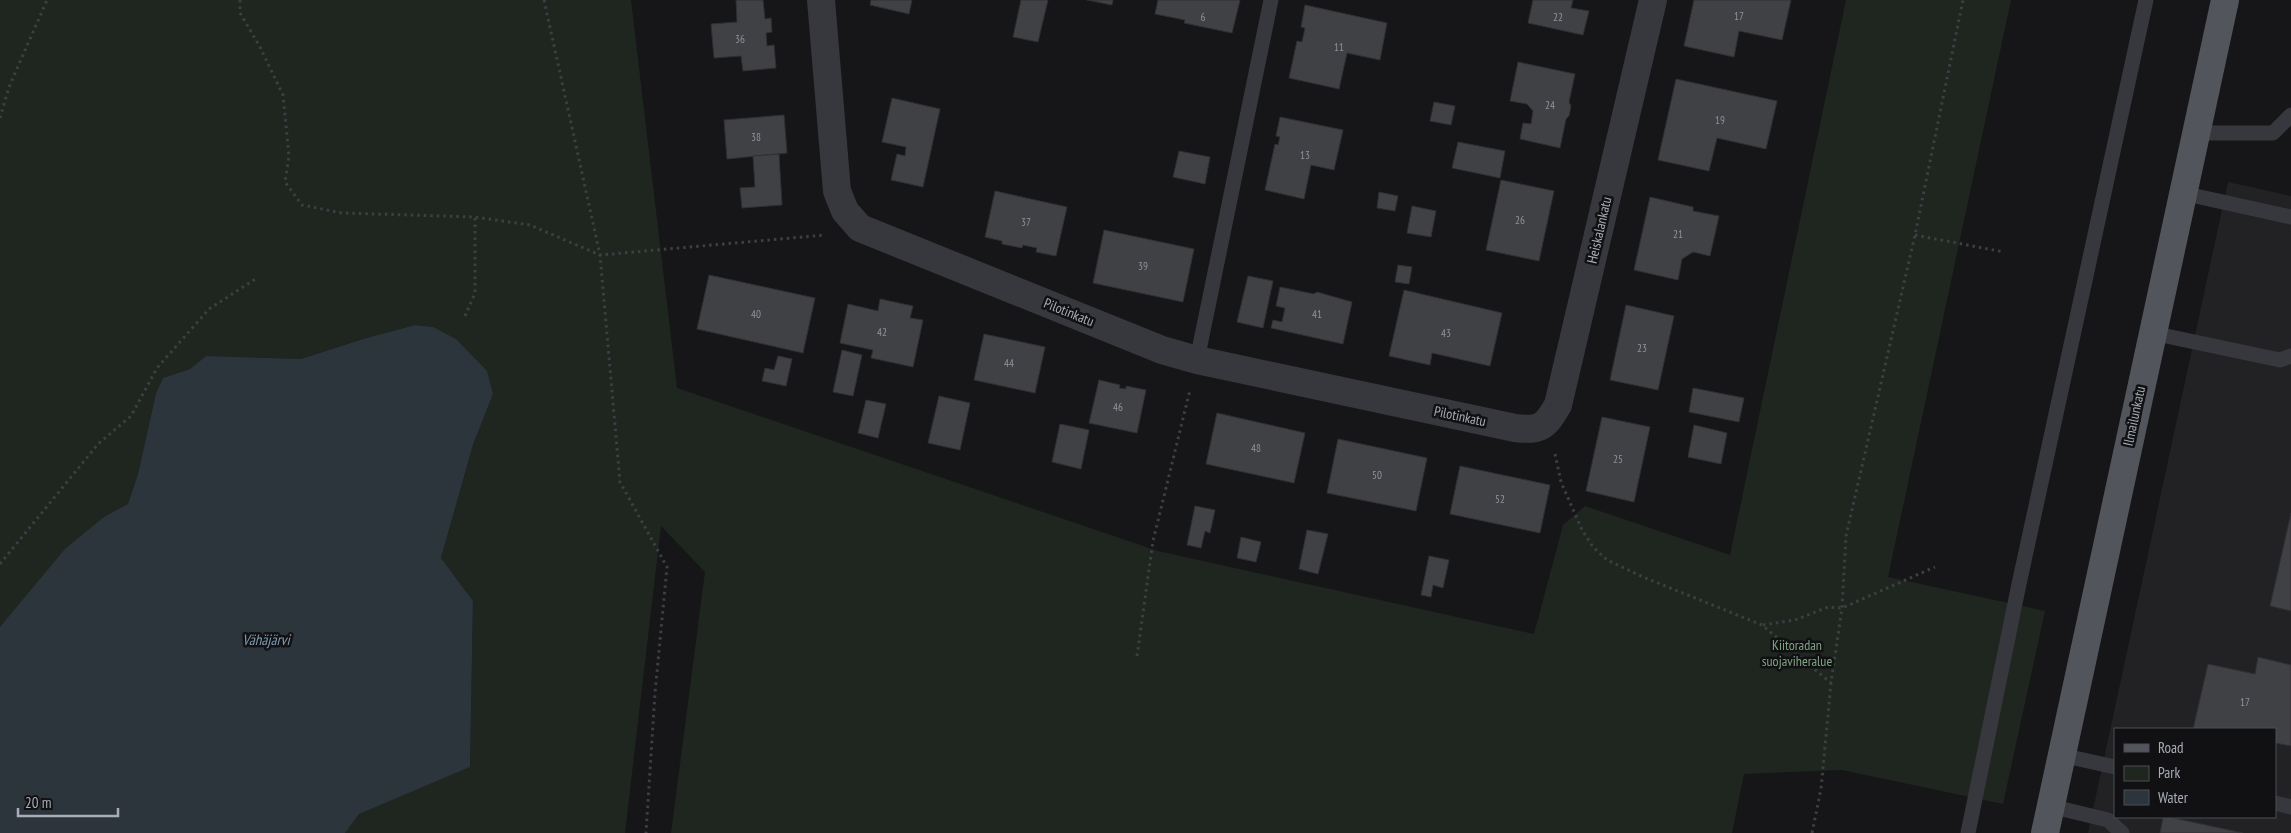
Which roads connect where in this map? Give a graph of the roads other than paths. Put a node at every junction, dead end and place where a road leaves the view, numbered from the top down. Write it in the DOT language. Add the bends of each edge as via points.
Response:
graph roads {
  1 [pos="821,0"];
  2 [pos="1271,0"];
  3 [pos="1653,0"];
  4 [pos="2146,0"];
  5 [pos="2225,0"];
  6 [pos="2291,115"];
  7 [pos="2196,133"];
  8 [pos="2182,193"];
  9 [pos="2291,217"];
  10 [pos="2152,334"];
  11 [pos="2291,356"];
  12 [pos="1195,370"];
  13 [pos="1515,428"];
  14 [pos="2061,755"];
  15 [pos="2114,767"];
  16 [pos="2276,803"];
  17 [pos="2050,806"];
  18 [pos="2291,807"];
  19 [pos="1968,833"];
  20 [pos="2044,833"];
  21 [pos="2122,833"];
  1 -- 12 [label="street, Pilotinkatu" via="837,190 845,211 860,228 1162,350"];
  2 -- 12 [label="lane"];
  3 -- 13 [label="street, Heiskalankatu" via="1558,405 1548,422 1534,430"];
  4 -- 19 [label="lane"];
  5 -- 7 [label="main road, Ilmailunkatu"];
  6 -- 7 [label="lane" via="2272,133"];
  7 -- 8 [label="main road, Ilmailunkatu"];
  8 -- 9 [label="lane"];
  8 -- 10 [label="main road, Ilmailunkatu"];
  10 -- 11 [label="lane" via="2280,360"];
  10 -- 14 [label="main road, Ilmailunkatu"];
  12 -- 13 [label="street, Pilotinkatu"];
  14 -- 15 [label="lane"];
  14 -- 17 [label="main road, Ilmailunkatu"];
  16 -- 18 [label="lane"];
  17 -- 20 [label="main road, Ilmailunkatu"];
  17 -- 21 [label="lane" via="2108,820"];
}
